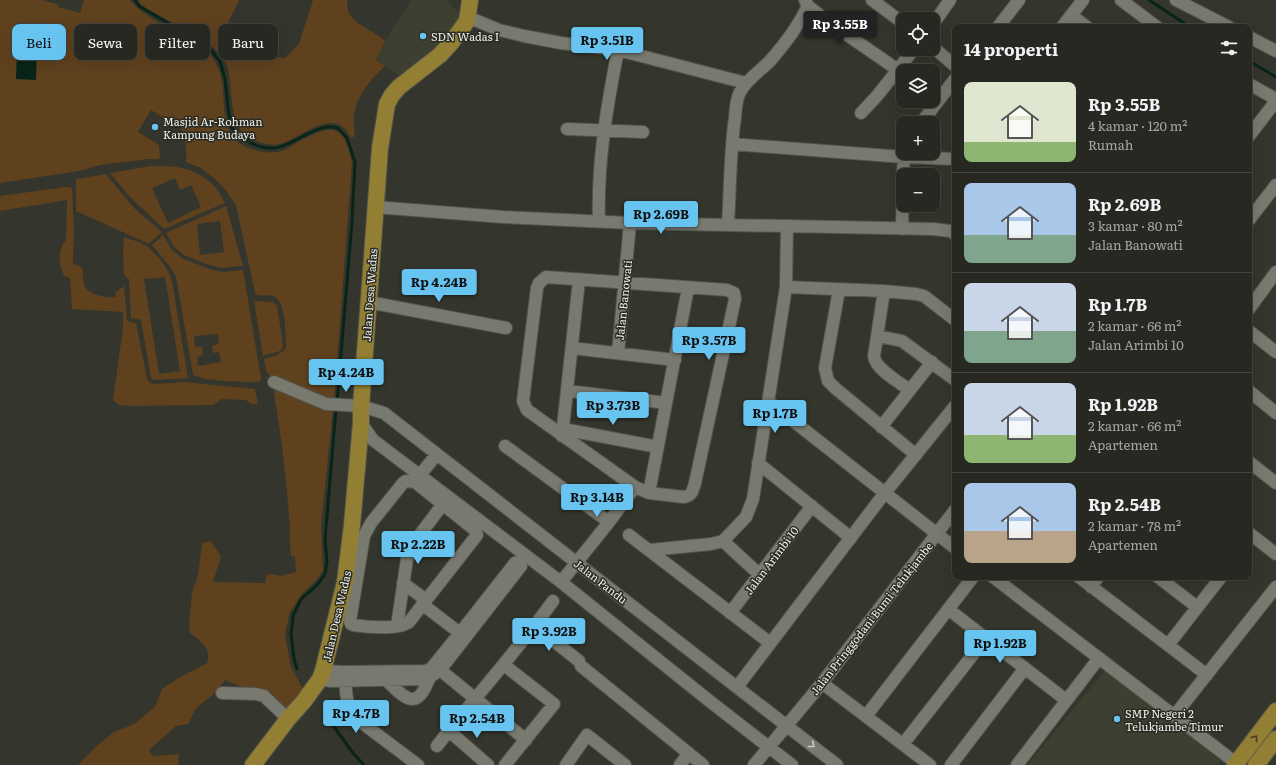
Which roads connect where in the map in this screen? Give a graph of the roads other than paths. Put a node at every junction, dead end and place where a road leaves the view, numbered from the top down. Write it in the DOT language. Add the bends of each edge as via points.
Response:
graph roads {
  1 [pos="470,0"];
  2 [pos="872,0"];
  3 [pos="1020,0"];
  4 [pos="1083,0"];
  5 [pos="1121,0"];
  6 [pos="1176,0"];
  7 [pos="944,2"];
  8 [pos="807,3"];
  9 [pos="939,12"];
  10 [pos="1072,15"];
  11 [pos="896,18"];
  12 [pos="467,21"];
  13 [pos="1000,24"];
  14 [pos="1064,24"];
  15 [pos="1083,24"];
  16 [pos="1153,24"];
  17 [pos="1223,24"];
  18 [pos="1252,39"];
  19 [pos="618,50"];
  20 [pos="1276,51"];
  21 [pos="940,53"];
  22 [pos="909,56"];
  23 [pos="952,63"];
  24 [pos="903,64"];
  25 [pos="896,69"];
  26 [pos="896,72"];
  27 [pos="746,83"];
  28 [pos="952,83"];
  29 [pos="1252,86"];
  30 [pos="1276,100"];
  31 [pos="861,113"];
  32 [pos="926,116"];
  33 [pos="567,129"];
  34 [pos="604,130"];
  35 [pos="643,132"];
  36 [pos="1252,132"];
  37 [pos="732,144"];
  38 [pos="896,154"];
  39 [pos="940,158"];
  40 [pos="952,159"];
  41 [pos="1276,185"];
  42 [pos="375,207"];
  43 [pos="902,212"];
  44 [pos="1252,216"];
  45 [pos="599,221"];
  46 [pos="630,223"];
  47 [pos="728,225"];
  48 [pos="787,226"];
  49 [pos="902,228"];
  50 [pos="952,232"];
  51 [pos="1276,272"];
  52 [pos="580,280"];
  53 [pos="625,282"];
  54 [pos="786,287"];
  55 [pos="688,288"];
  56 [pos="838,290"];
  57 [pos="884,291"];
  58 [pos="368,302"];
  59 [pos="1252,305"];
  60 [pos="952,318"];
  61 [pos="506,328"];
  62 [pos="1252,333"];
  63 [pos="878,336"];
  64 [pos="572,348"];
  65 [pos="618,352"];
  66 [pos="1276,352"];
  67 [pos="675,360"];
  68 [pos="932,362"];
  69 [pos="952,378"];
  70 [pos="274,382"];
  71 [pos="910,390"];
  72 [pos="568,391"];
  73 [pos="1252,393"];
  74 [pos="769,402"];
  75 [pos="666,403"];
  76 [pos="361,406"];
  77 [pos="952,410"];
  78 [pos="1276,413"];
  79 [pos="361,423"];
  80 [pos="881,427"];
  81 [pos="562,432"];
  82 [pos="505,446"];
  83 [pos="658,447"];
  84 [pos="437,454"];
  85 [pos="916,455"];
  86 [pos="758,463"];
  87 [pos="1252,464"];
  88 [pos="420,475"];
  89 [pos="1276,483"];
  90 [pos="635,487"];
  91 [pos="649,493"];
  92 [pos="884,494"];
  93 [pos="443,504"];
  94 [pos="812,506"];
  95 [pos="952,514"];
  96 [pos="609,522"];
  97 [pos="936,534"];
  98 [pos="629,535"];
  99 [pos="851,538"];
  100 [pos="1252,538"];
  101 [pos="723,541"];
  102 [pos="952,546"];
  103 [pos="650,550"];
  104 [pos="1276,554"];
  105 [pos="577,563"];
  106 [pos="512,572"];
  107 [pos="760,574"];
  108 [pos="971,580"];
  109 [pos="997,580"];
  110 [pos="1163,580"];
  111 [pos="1219,580"];
  112 [pos="561,582"];
  113 [pos="1095,582"];
  114 [pos="403,583"];
  115 [pos="1276,587"];
  116 [pos="425,601"];
  117 [pos="553,601"];
  118 [pos="1197,607"];
  119 [pos="948,609"];
  120 [pos="730,613"];
  121 [pos="397,626"];
  122 [pos="535,626"];
  123 [pos="465,632"];
  124 [pos="986,638"];
  125 [pos="770,643"];
  126 [pos="1168,645"];
  127 [pos="1099,658"];
  128 [pos="504,665"];
  129 [pos="1025,668"];
  130 [pos="433,670"];
  131 [pos="322,675"];
  132 [pos="1207,675"];
  133 [pos="345,676"];
  134 [pos="389,676"];
  135 [pos="822,682"];
  136 [pos="737,687"];
  137 [pos="222,693"];
  138 [pos="476,699"];
  139 [pos="1066,700"];
  140 [pos="1276,711"];
  141 [pos="866,716"];
  142 [pos="1174,716"];
  143 [pos="288,719"];
  144 [pos="786,726"];
  145 [pos="449,731"];
  146 [pos="526,740"];
  147 [pos="1276,740"];
  148 [pos="903,744"];
  149 [pos="438,746"];
  150 [pos="768,746"];
  151 [pos="689,753"];
  152 [pos="1236,764"];
  153 [pos="253,765"];
  154 [pos="418,765"];
  155 [pos="488,765"];
  156 [pos="505,765"];
  157 [pos="566,765"];
  158 [pos="625,765"];
  159 [pos="680,765"];
  160 [pos="703,765"];
  161 [pos="754,765"];
  162 [pos="792,765"];
  163 [pos="837,765"];
  164 [pos="930,765"];
  165 [pos="951,765"];
  166 [pos="1017,765"];
  167 [pos="1256,765"];
  1 -- 12 [label="main road, Jalan Desa Wadas"];
  2 -- 11 [label="street"];
  3 -- 13 [label="street"];
  4 -- 10 [label="street"];
  5 -- 16 [label="street"];
  6 -- 17 [label="street"];
  7 -- 9 [label="street"];
  8 -- 25 [label="street" via="830,23"];
  8 -- 27 [label="street" via="801,22 792,35"];
  10 -- 14 [label="street"];
  10 -- 15 [label="street"];
  12 -- 19 [label="street" via="475,20 499,30 524,36"];
  12 -- 42 [label="main road, Jalan Desa Wadas" via="451,44 392,95 387,104"];
  18 -- 20 [label="street"];
  19 -- 27 [label="street"];
  19 -- 34 [label="street"];
  21 -- 23 [label="street"];
  22 -- 24 [label="street"];
  26 -- 31 [label="street"];
  27 -- 37 [label="street" via="737,100"];
  28 -- 32 [label="street"];
  29 -- 30 [label="street"];
  30 -- 36 [label="street"];
  33 -- 34 [label="street"];
  34 -- 35 [label="street"];
  34 -- 45 [label="street"];
  37 -- 38 [label="street"];
  37 -- 47 [label="street"];
  39 -- 40 [label="street"];
  41 -- 44 [label="street"];
  42 -- 45 [label="street"];
  42 -- 58 [label="main road, Jalan Desa Wadas"];
  43 -- 49 [label="street"];
  45 -- 46 [label="street"];
  46 -- 47 [label="street"];
  46 -- 53 [label="street, Jalan Banowati"];
  47 -- 48 [label="street"];
  48 -- 49 [label="street"];
  48 -- 54 [label="street"];
  49 -- 50 [label="street"];
  51 -- 59 [label="street"];
  52 -- 53 [label="street"];
  52 -- 64 [label="street"];
  52 -- 81 [label="street" via="546,277 539,282 523,401 527,410"];
  53 -- 55 [label="street"];
  53 -- 65 [label="street, Jalan Banowati"];
  54 -- 56 [label="street"];
  54 -- 74 [label="street"];
  55 -- 67 [label="street"];
  55 -- 91 [label="street" via="727,290 734,293 735,299 692,493 684,497"];
  56 -- 57 [label="street"];
  56 -- 80 [label="street" via="825,368 826,376 835,388"];
  57 -- 60 [label="street" via="924,296"];
  57 -- 63 [label="street"];
  58 -- 61 [label="street"];
  58 -- 76 [label="main road, Jalan Desa Wadas"];
  62 -- 66 [label="street"];
  63 -- 68 [label="street" via="902,341"];
  63 -- 71 [label="street" via="875,362"];
  64 -- 65 [label="street"];
  64 -- 72 [label="street"];
  65 -- 67 [label="street"];
  67 -- 75 [label="street"];
  68 -- 69 [label="street"];
  68 -- 71 [label="street"];
  70 -- 76 [label="street, Jalan Pandu" via="330,404"];
  71 -- 80 [label="street"];
  72 -- 75 [label="street"];
  72 -- 81 [label="street"];
  73 -- 78 [label="street"];
  74 -- 86 [label="street"];
  74 -- 92 [label="street"];
  75 -- 83 [label="street"];
  76 -- 79 [label="main road, Jalan Desa Wadas"];
  76 -- 84 [label="street, Jalan Pandu" via="384,413"];
  77 -- 85 [label="street"];
  79 -- 88 [label="street" via="373,440"];
  79 -- 131 [label="main road, Jalan Desa Wadas" via="345,582"];
  80 -- 85 [label="street"];
  81 -- 83 [label="street"];
  81 -- 90 [label="street"];
  82 -- 96 [label="street"];
  83 -- 91 [label="street"];
  84 -- 88 [label="street"];
  84 -- 105 [label="street, Jalan Pandu"];
  85 -- 92 [label="street"];
  86 -- 94 [label="street"];
  86 -- 101 [label="street" via="749,512"];
  87 -- 89 [label="street"];
  88 -- 112 [label="street"];
  90 -- 91 [label="street"];
  90 -- 96 [label="street"];
  92 -- 97 [label="street"];
  92 -- 99 [label="street"];
  93 -- 114 [label="street" via="412,545"];
  93 -- 116 [label="street" via="475,530 477,535"];
  93 -- 121 [label="street" via="415,482 406,481 371,523 364,536 351,624"];
  94 -- 99 [label="street"];
  94 -- 107 [label="street, Jalan Arimbi 10"];
  95 -- 97 [label="street, Jalan Pringgodani Bumi Telukjambe"];
  96 -- 105 [label="street"];
  97 -- 102 [label="street"];
  97 -- 135 [label="street, Jalan Pringgodani Bumi Telukjambe"];
  98 -- 103 [label="street"];
  99 -- 125 [label="street"];
  100 -- 104 [label="street"];
  101 -- 103 [label="street"];
  101 -- 107 [label="street"];
  103 -- 120 [label="street"];
  105 -- 112 [label="street"];
  105 -- 136 [label="street, Jalan Pandu"];
  106 -- 123 [label="street"];
  107 -- 120 [label="street, Jalan Arimbi 10"];
  108 -- 119 [label="street"];
  109 -- 127 [label="street"];
  110 -- 118 [label="street"];
  111 -- 118 [label="street"];
  112 -- 150 [label="street"];
  113 -- 126 [label="street"];
  114 -- 116 [label="street"];
  114 -- 121 [label="street"];
  115 -- 132 [label="street"];
  116 -- 121 [label="street" via="409,622"];
  116 -- 123 [label="street"];
  117 -- 122 [label="street"];
  118 -- 126 [label="street"];
  119 -- 124 [label="street"];
  119 -- 141 [label="street"];
  120 -- 125 [label="street"];
  122 -- 128 [label="street"];
  122 -- 151 [label="street"];
  123 -- 130 [label="street"];
  124 -- 129 [label="street"];
  124 -- 148 [label="street"];
  125 -- 136 [label="street"];
  126 -- 132 [label="street"];
  127 -- 139 [label="street"];
  127 -- 142 [label="street"];
  128 -- 138 [label="street"];
  128 -- 146 [label="street" via="554,704"];
  129 -- 139 [label="street"];
  129 -- 165 [label="street"];
  130 -- 134 [label="street"];
  130 -- 134 [label="street" via="421,694 414,699 404,696"];
  130 -- 138 [label="street"];
  131 -- 133 [label="street"];
  131 -- 143 [label="main road, Jalan Desa Wadas"];
  132 -- 142 [label="street"];
  133 -- 134 [label="street"];
  133 -- 154 [label="street" via="348,707 352,714"];
  135 -- 141 [label="street"];
  135 -- 144 [label="street, Jalan Pringgodani Bumi Telukjambe"];
  136 -- 144 [label="street, Jalan Pandu"];
  137 -- 143 [label="street" via="264,696"];
  138 -- 145 [label="street"];
  138 -- 146 [label="street"];
  139 -- 166 [label="street"];
  152 -- 140 [label="main road, one-way"];
  141 -- 148 [label="street"];
  142 -- 152 [label="street"];
  143 -- 153 [label="main road, Jalan Desa Wadas"];
  144 -- 150 [label="street, Jalan Pringgodani Bumi Telukjambe"];
  144 -- 163 [label="street, Jalan Pandu, one-way"];
  145 -- 149 [label="street"];
  145 -- 155 [label="street"];
  146 -- 156 [label="street"];
  147 -- 167 [label="main road"];
  148 -- 164 [label="street"];
  150 -- 161 [label="street, Jalan Pringgodani Bumi Telukjambe"];
  150 -- 162 [label="street"];
  151 -- 159 [label="street"];
  151 -- 160 [label="street"];
  157 -- 158 [label="street" via="587,735"];
}
